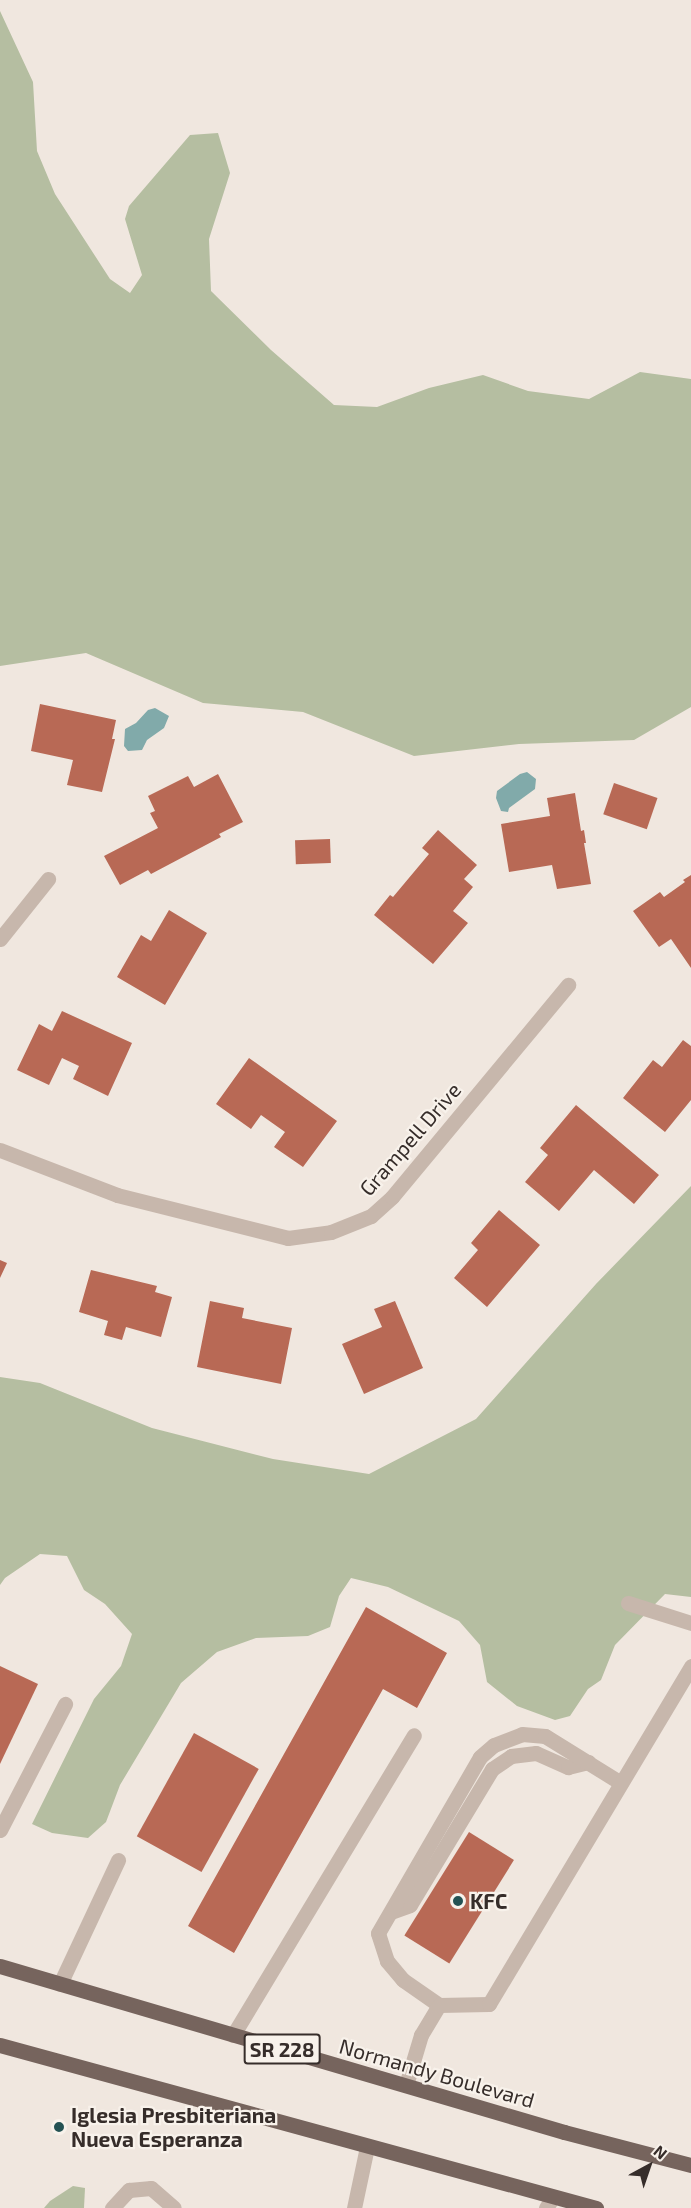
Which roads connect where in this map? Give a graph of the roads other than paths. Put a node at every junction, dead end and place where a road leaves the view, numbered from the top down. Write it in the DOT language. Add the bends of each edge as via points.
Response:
graph roads {
  1 [pos="48,879"];
  2 [pos="0,939"];
  3 [pos="568,985"];
  4 [pos="0,1150"];
  5 [pos="628,1603"];
  6 [pos="691,1623"];
  7 [pos="691,1665"];
  8 [pos="65,1704"];
  9 [pos="414,1735"];
  10 [pos="621,1783"];
  11 [pos="0,1830"];
  12 [pos="118,1860"];
  13 [pos="0,1966"];
  14 [pos="60,1984"];
  15 [pos="439,2005"];
  16 [pos="233,2035"];
  17 [pos="0,2045"];
  18 [pos="406,2085"];
  19 [pos="367,2148"];
  20 [pos="691,2165"];
  21 [pos="550,2203"];
  22 [pos="112,2208"];
  23 [pos="174,2208"];
  24 [pos="354,2208"];
  25 [pos="596,2208"];
  1 -- 2 [label="street"];
  3 -- 4 [label="street, Grampell Drive" via="392,1197 371,1216 331,1233 288,1238 128,1198"];
  5 -- 6 [label="street"];
  7 -- 10 [label="street"];
  8 -- 11 [label="street"];
  9 -- 16 [label="street"];
  10 -- 15 [label="street" via="489,2004"];
  10 -- 15 [label="street" via="545,1736 522,1734 494,1745 480,1757 378,1933 387,1961 403,1980"];
  12 -- 14 [label="street"];
  13 -- 14 [label="main road, Normandy Boulevard / SR 228"];
  14 -- 16 [label="main road, Normandy Boulevard / SR 228"];
  15 -- 18 [label="street" via="421,2035"];
  16 -- 18 [label="main road, Normandy Boulevard / SR 228"];
  17 -- 19 [label="main road"];
  18 -- 20 [label="main road, Normandy Boulevard / SR 228"];
  19 -- 21 [label="main road"];
  19 -- 24 [label="street"];
  21 -- 25 [label="main road"];
  22 -- 23 [label="street" via="129,2190 151,2188"];
}
